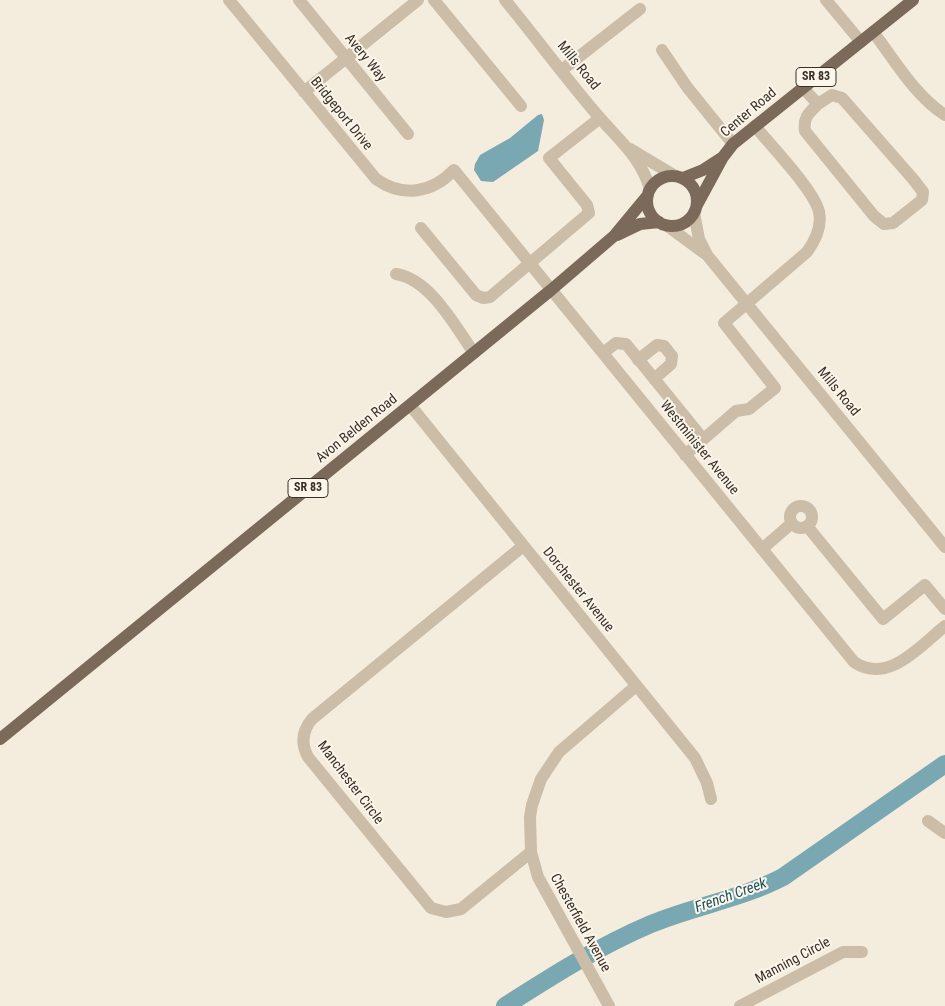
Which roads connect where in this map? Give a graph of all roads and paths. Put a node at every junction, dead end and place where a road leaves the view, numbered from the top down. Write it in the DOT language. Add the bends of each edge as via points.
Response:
graph roads {
  1 [pos="229,0"];
  2 [pos="299,0"];
  3 [pos="418,0"];
  4 [pos="434,0"];
  5 [pos="505,0"];
  6 [pos="826,0"];
  7 [pos="913,0"];
  8 [pos="640,9"];
  9 [pos="873,32"];
  10 [pos="861,42"];
  11 [pos="662,50"];
  12 [pos="346,58"];
  13 [pos="562,70"];
  14 [pos="803,88"];
  15 [pos="304,92"];
  16 [pos="818,104"];
  17 [pos="521,106"];
  18 [pos="945,115"];
  19 [pos="600,118"];
  20 [pos="754,126"];
  21 [pos="408,134"];
  22 [pos="733,144"];
  23 [pos="630,149"];
  24 [pos="723,157"];
  25 [pos="454,170"];
  26 [pos="679,177"];
  27 [pos="649,192"];
  28 [pos="696,209"];
  29 [pos="663,223"];
  30 [pos="421,228"];
  31 [pos="614,236"];
  32 [pos="708,256"];
  33 [pos="530,264"];
  34 [pos="396,274"];
  35 [pos="551,290"];
  36 [pos="747,304"];
  37 [pos="474,353"];
  38 [pos="602,353"];
  39 [pos="638,360"];
  40 [pos="654,379"];
  41 [pos="410,405"];
  42 [pos="703,439"];
  43 [pos="685,455"];
  44 [pos="792,524"];
  45 [pos="807,526"];
  46 [pos="523,546"];
  47 [pos="945,547"];
  48 [pos="762,549"];
  49 [pos="945,609"];
  50 [pos="945,626"];
  51 [pos="636,686"];
  52 [pos="0,739"];
  53 [pos="711,799"];
  54 [pos="928,820"];
  55 [pos="945,833"];
  56 [pos="531,852"];
  57 [pos="862,952"];
  58 [pos="609,1006"];
  59 [pos="740,1006"];
  1 -- 15 [label="street, Bridgeport Drive"];
  2 -- 12 [label="street, Avery Way"];
  3 -- 12 [label="street"];
  4 -- 17 [label="street"];
  5 -- 13 [label="street, Mills Road"];
  6 -- 10 [label="street"];
  7 -- 9 [label="main road, Center Road / SR 83"];
  8 -- 13 [label="street"];
  9 -- 10 [label="main road, Center Road / SR 83"];
  9 -- 18 [label="street" via="916,89 933,108"];
  10 -- 14 [label="main road, Center Road / SR 83"];
  11 -- 22 [label="street"];
  12 -- 15 [label="street"];
  12 -- 21 [label="street, Avery Way"];
  13 -- 19 [label="street, Mills Road"];
  14 -- 16 [label="street"];
  14 -- 20 [label="main road, Center Road / SR 83"];
  15 -- 25 [label="street, Bridgeport Drive" via="372,176 387,186 422,190 443,181"];
  16 -- 16 [label="street" via="806,115 806,131 874,216 884,224 893,223 922,200 923,192 913,179 842,98 832,96"];
  19 -- 23 [label="street, Mills Road"];
  19 -- 33 [label="street" via="549,158 587,205 589,213"];
  20 -- 22 [label="main road, Center Road / SR 83"];
  20 -- 36 [label="street" via="808,192 819,213 816,238 807,252"];
  22 -- 24 [label="main road, Center Road / SR 83"];
  23 -- 26 [label="street, Mills Road"];
  23 -- 27 [label="street, Mills Road" via="644,172"];
  24 -- 26 [label="main road, Center Road / SR 83" via="703,170"];
  24 -- 28 [label="main road, Center Road / SR 83"];
  25 -- 33 [label="street, Westminister Avenue"];
  26 -- 27 [label="main road" via="661,178"];
  26 -- 28 [label="main road" via="695,189"];
  27 -- 29 [label="main road" via="650,211"];
  27 -- 31 [label="main road, Avon Belden Road / SR 83"];
  28 -- 29 [label="main road" via="682,224"];
  28 -- 32 [label="street, Mills Road" via="697,233"];
  29 -- 31 [label="main road, Avon Belden Road / SR 83" via="640,224"];
  29 -- 32 [label="street, Mills Road"];
  30 -- 33 [label="street" via="476,295 483,298"];
  31 -- 35 [label="main road, Avon Belden Road / SR 83"];
  32 -- 36 [label="street, Mills Road"];
  33 -- 35 [label="street, Westminister Avenue"];
  34 -- 37 [label="street" via="418,281"];
  35 -- 37 [label="main road, Avon Belden Road / SR 83"];
  35 -- 38 [label="street, Westminister Avenue"];
  36 -- 42 [label="street" via="724,323 775,388 749,409 736,410"];
  36 -- 47 [label="street, Mills Road"];
  37 -- 41 [label="main road, Avon Belden Road / SR 83"];
  38 -- 39 [label="street" via="616,343 626,344"];
  38 -- 43 [label="street, Westminister Avenue"];
  39 -- 40 [label="street"];
  39 -- 40 [label="street" via="656,345 664,346 672,356 671,364"];
  40 -- 42 [label="street"];
  41 -- 46 [label="street, Dorchester Avenue"];
  41 -- 52 [label="main road, Avon Belden Road / SR 83"];
  42 -- 43 [label="street"];
  43 -- 48 [label="street, Westminister Avenue"];
  44 -- 45 [label="street" via="799,528"];
  44 -- 45 [label="street" via="792,510 802,505 809,508 812,515"];
  44 -- 48 [label="street"];
  45 -- 49 [label="street" via="883,619 925,585"];
  46 -- 51 [label="street, Dorchester Avenue"];
  46 -- 56 [label="street, Manchester Circle" via="312,719 304,732 303,743 308,757 431,908 446,912 461,909"];
  48 -- 50 [label="street, Westminister Avenue" via="849,657 869,670 899,663"];
  51 -- 53 [label="street, Dorchester Avenue" via="694,758"];
  51 -- 56 [label="street, Chesterfield Avenue" via="566,744 549,765 532,805"];
  54 -- 55 [label="street"];
  56 -- 58 [label="street, Chesterfield Avenue" via="540,883"];
  57 -- 59 [label="street, Manning Circle" via="843,952"];
}
